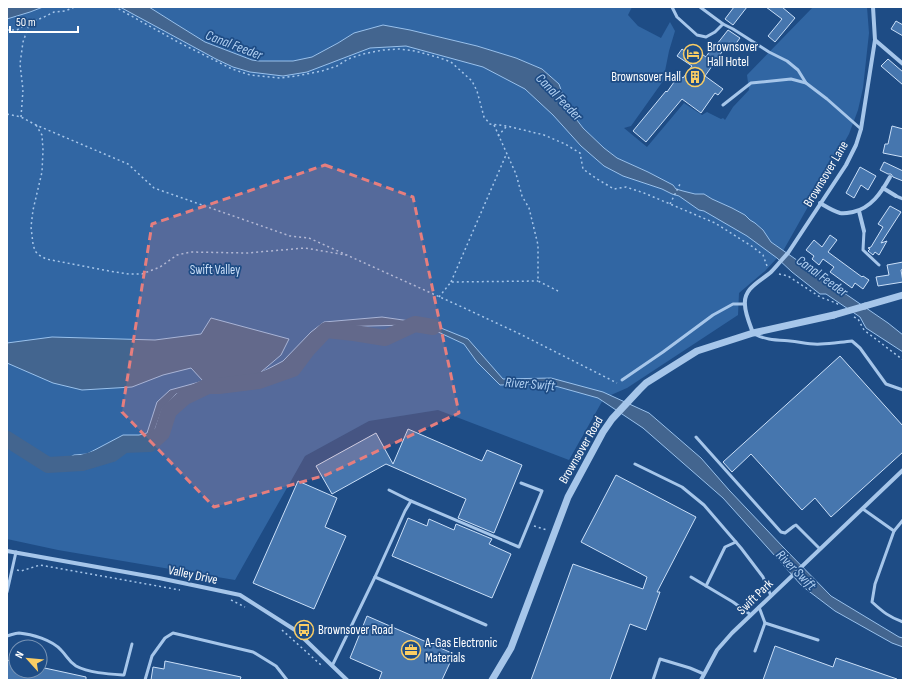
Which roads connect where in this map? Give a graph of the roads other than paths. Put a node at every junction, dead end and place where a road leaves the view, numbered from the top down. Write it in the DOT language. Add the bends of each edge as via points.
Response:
graph roads {
  1 [pos="672,7"];
  2 [pos="700,7"];
  3 [pos="873,7"];
  4 [pos="723,24"];
  5 [pos="875,40"];
  6 [pos="903,64"];
  7 [pos="806,83"];
  8 [pos="723,105"];
  9 [pos="861,129"];
  10 [pos="890,177"];
  11 [pos="883,188"];
  12 [pos="896,196"];
  13 [pos="903,199"];
  14 [pos="820,203"];
  15 [pos="859,211"];
  16 [pos="864,231"];
  17 [pos="879,265"];
  18 [pos="903,295"];
  19 [pos="744,304"];
  20 [pos="753,333"];
  21 [pos="622,380"];
  22 [pos="903,390"];
  23 [pos="696,437"];
  24 [pos="635,464"];
  25 [pos="903,470"];
  26 [pos="521,483"];
  27 [pos="389,490"];
  28 [pos="412,501"];
  29 [pos="863,509"];
  30 [pos="903,520"];
  31 [pos="894,531"];
  32 [pos="736,542"];
  33 [pos="820,549"];
  34 [pos="7,551"];
  35 [pos="16,552"];
  36 [pos="375,577"];
  37 [pos="691,577"];
  38 [pos="706,586"];
  39 [pos="7,592"];
  40 [pos="772,595"];
  41 [pos="759,607"];
  42 [pos="751,615"];
  43 [pos="903,622"];
  44 [pos="765,623"];
  45 [pos="486,625"];
  46 [pos="7,636"];
  47 [pos="818,640"];
  48 [pos="132,644"];
  49 [pos="755,650"];
  50 [pos="332,666"];
  51 [pos="704,674"];
  52 [pos="145,680"];
  53 [pos="287,680"];
  54 [pos="347,680"];
  55 [pos="492,680"];
  56 [pos="653,680"];
  57 [pos="701,680"];
  1 -- 4 [label="lane" via="677,17 697,35 706,36"];
  2 -- 4 [label="lane"];
  3 -- 5 [label="street, Brownsover Lane"];
  4 -- 7 [label="lane" via="787,61 798,70"];
  5 -- 6 [label="street"];
  5 -- 9 [label="street, Brownsover Lane"];
  7 -- 8 [label="lane" via="791,79 751,83"];
  7 -- 9 [label="lane"];
  9 -- 14 [label="street, Brownsover Lane" via="846,165"];
  10 -- 11 [label="street"];
  11 -- 12 [label="street"];
  11 -- 15 [label="street" via="868,206"];
  12 -- 13 [label="lane"];
  14 -- 15 [label="street" via="842,213"];
  14 -- 19 [label="street, Brownsover Lane" via="778,266 751,287"];
  15 -- 16 [label="street"];
  16 -- 17 [label="lane" via="863,250"];
  18 -- 20 [label="street, Brownsover Road, bridge" via="834,315"];
  19 -- 20 [label="street"];
  19 -- 21 [label="lane" via="733,304 713,315"];
  20 -- 22 [label="lane" via="760,337 806,344 852,341 886,384"];
  20 -- 55 [label="street, Brownsover Road" via="697,352 646,383 612,419 568,497 511,648"];
  23 -- 33 [label="lane" via="781,532 785,533 796,525"];
  24 -- 32 [label="lane" via="682,487 704,505"];
  25 -- 29 [label="street, Swift Park"];
  26 -- 28 [label="lane" via="542,491 519,547"];
  27 -- 28 [label="lane"];
  28 -- 36 [label="lane"];
  29 -- 31 [label="lane"];
  29 -- 33 [label="street, Swift Park"];
  30 -- 31 [label="lane"];
  31 -- 43 [label="lane" via="875,584 872,602 892,618"];
  32 -- 38 [label="lane" via="725,547"];
  32 -- 40 [label="lane" via="763,577"];
  33 -- 40 [label="street, Swift Park"];
  34 -- 35 [label="street, Valley Drive"];
  35 -- 39 [label="lane"];
  35 -- 50 [label="street, Valley Drive" via="240,595 295,630"];
  36 -- 45 [label="lane"];
  36 -- 50 [label="lane"];
  37 -- 38 [label="lane"];
  38 -- 42 [label="lane"];
  40 -- 41 [label="street, Swift Park"];
  41 -- 42 [label="street, Swift Park"];
  41 -- 44 [label="lane"];
  42 -- 51 [label="street, Swift Park" via="717,650"];
  44 -- 47 [label="lane"];
  44 -- 49 [label="lane"];
  46 -- 48 [label="lane" via="18,633 48,640 77,666 124,675"];
  50 -- 54 [label="street, Valley Drive"];
  51 -- 56 [label="lane" via="660,659"];
  51 -- 57 [label="street, Swift Park"];
  52 -- 53 [label="lane" via="152,656 165,638 173,632 253,652 276,666"];
}
